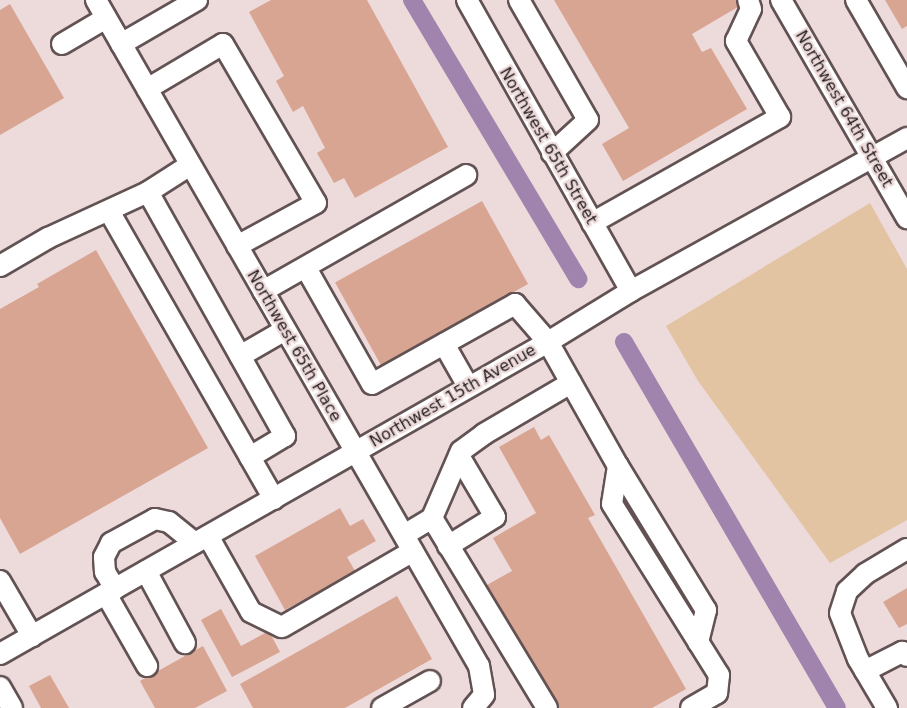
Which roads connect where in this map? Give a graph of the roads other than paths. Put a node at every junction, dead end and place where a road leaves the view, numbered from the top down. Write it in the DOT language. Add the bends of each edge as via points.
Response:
graph roads {
  1 [pos="96,0"];
  2 [pos="196,0"];
  3 [pos="466,0"];
  4 [pos="519,0"];
  5 [pos="781,0"];
  6 [pos="856,0"];
  7 [pos="755,3"];
  8 [pos="106,18"];
  9 [pos="62,44"];
  10 [pos="121,44"];
  11 [pos="901,66"];
  12 [pos="907,88"];
  13 [pos="147,89"];
  14 [pos="907,138"];
  15 [pos="552,153"];
  16 [pos="872,158"];
  17 [pos="190,165"];
  18 [pos="466,175"];
  19 [pos="148,192"];
  20 [pos="109,211"];
  21 [pos="907,218"];
  22 [pos="592,223"];
  23 [pos="237,246"];
  24 [pos="0,266"];
  25 [pos="306,268"];
  26 [pos="263,291"];
  27 [pos="631,291"];
  28 [pos="285,330"];
  29 [pos="548,342"];
  30 [pos="444,344"];
  31 [pos="240,356"];
  32 [pos="571,383"];
  33 [pos="468,386"];
  34 [pos="355,452"];
  35 [pos="250,456"];
  36 [pos="459,456"];
  37 [pos="274,499"];
  38 [pos="432,518"];
  39 [pos="202,540"];
  40 [pos="408,543"];
  41 [pos="448,546"];
  42 [pos="907,549"];
  43 [pos="146,571"];
  44 [pos="110,591"];
  45 [pos="3,592"];
  46 [pos="32,636"];
  47 [pos="185,643"];
  48 [pos="0,654"];
  49 [pos="907,656"];
  50 [pos="147,666"];
  51 [pos="865,671"];
  52 [pos="430,681"];
  53 [pos="0,687"];
  54 [pos="478,701"];
  55 [pos="12,708"];
  56 [pos="382,708"];
  57 [pos="547,708"];
  58 [pos="691,708"];
  59 [pos="887,708"];
  1 -- 8 [label="street, Northwest 65th Place"];
  2 -- 10 [label="street"];
  3 -- 15 [label="street, Northwest 65th Street"];
  4 -- 15 [label="street" via="588,120"];
  5 -- 16 [label="street, Northwest 64th Street"];
  6 -- 11 [label="street"];
  7 -- 22 [label="street" via="736,41 780,117"];
  8 -- 9 [label="street"];
  8 -- 10 [label="street, Northwest 65th Place"];
  10 -- 13 [label="street, Northwest 65th Place"];
  11 -- 12 [label="street"];
  13 -- 17 [label="street, Northwest 65th Place"];
  13 -- 23 [label="street" via="223,44 316,203"];
  14 -- 16 [label="street, Northwest 15th Avenue"];
  15 -- 22 [label="street, Northwest 65th Street"];
  16 -- 21 [label="street, Northwest 64th Street"];
  16 -- 27 [label="street, Northwest 15th Avenue"];
  17 -- 19 [label="street"];
  17 -- 23 [label="street, Northwest 65th Place"];
  18 -- 25 [label="street"];
  19 -- 20 [label="street"];
  19 -- 31 [label="street"];
  20 -- 24 [label="street" via="48,238"];
  20 -- 35 [label="street"];
  22 -- 27 [label="street, Northwest 65th Street"];
  23 -- 26 [label="street, Northwest 65th Place"];
  25 -- 26 [label="street"];
  25 -- 30 [label="street" via="372,384"];
  26 -- 28 [label="street, Northwest 65th Place"];
  27 -- 29 [label="street, Northwest 15th Avenue"];
  28 -- 31 [label="street"];
  28 -- 34 [label="street, Northwest 65th Place"];
  29 -- 30 [label="street" via="515,304"];
  29 -- 32 [label="street"];
  29 -- 33 [label="street, Northwest 15th Avenue"];
  30 -- 33 [label="street"];
  31 -- 35 [label="street" via="285,436"];
  32 -- 36 [label="street" via="484,434"];
  32 -- 58 [label="street" via="706,610 698,642 719,675 717,693"];
  33 -- 34 [label="street, Northwest 15th Avenue"];
  34 -- 37 [label="street, Northwest 15th Avenue"];
  34 -- 40 [label="street, Northwest 65th Place"];
  35 -- 37 [label="street"];
  36 -- 38 [label="street"];
  36 -- 41 [label="street" via="495,517"];
  37 -- 39 [label="street, Northwest 15th Avenue"];
  38 -- 40 [label="street"];
  38 -- 41 [label="street"];
  39 -- 40 [label="street" via="251,612 282,627"];
  39 -- 43 [label="street, Northwest 15th Avenue"];
  39 -- 44 [label="street" via="169,522 154,519 111,543 104,557"];
  40 -- 54 [label="street, Northwest 65th Place" via="479,666"];
  41 -- 57 [label="street"];
  42 -- 51 [label="street" via="865,574 847,591 840,613"];
  43 -- 44 [label="street, Northwest 15th Avenue"];
  43 -- 47 [label="street"];
  44 -- 46 [label="street, Northwest 15th Avenue"];
  44 -- 50 [label="street"];
  45 -- 46 [label="street"];
  46 -- 48 [label="street, Northwest 15th Avenue"];
  49 -- 51 [label="street" via="902,652"];
  51 -- 59 [label="street"];
  52 -- 56 [label="street"];
  53 -- 55 [label="street"];
}
